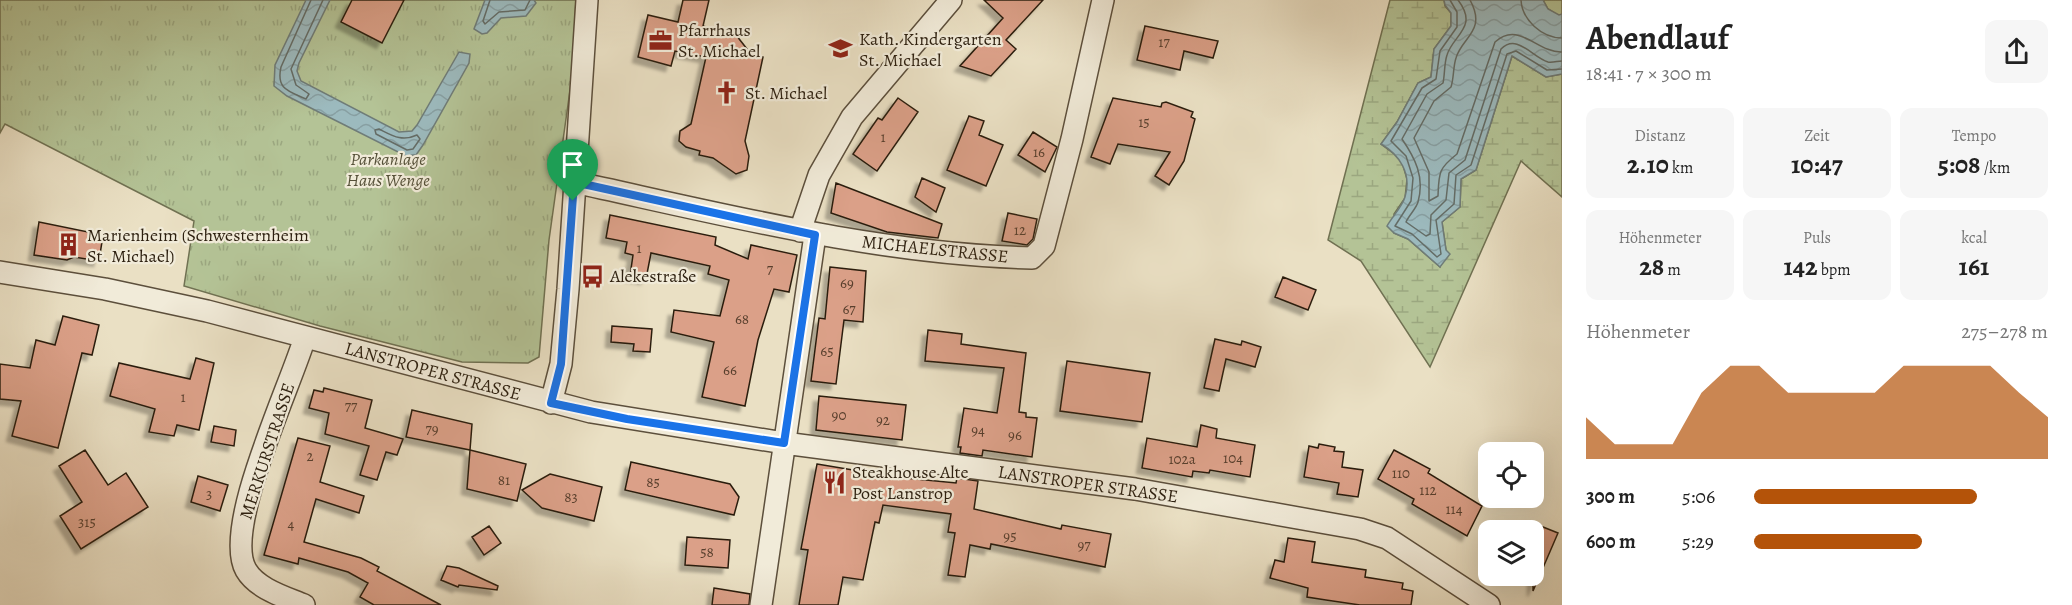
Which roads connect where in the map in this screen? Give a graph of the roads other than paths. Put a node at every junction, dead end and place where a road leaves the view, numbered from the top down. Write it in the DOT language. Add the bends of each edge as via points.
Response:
graph roads {
  1 [pos="587,0"];
  2 [pos="951,0"];
  3 [pos="1103,0"];
  4 [pos="574,182"];
  5 [pos="808,233"];
  6 [pos="0,272"];
  7 [pos="305,336"];
  8 [pos="551,403"];
  9 [pos="784,443"];
  10 [pos="1484,604"];
  11 [pos="304,605"];
  12 [pos="761,605"];
  1 -- 4 [label="street"];
  2 -- 5 [label="street" via="852,117 819,175"];
  3 -- 5 [label="street, MICHAELSTRASSE" via="1044,246 1032,258 919,250"];
  4 -- 5 [label="street, MICHAELSTRASSE"];
  4 -- 8 [label="street" via="561,364"];
  5 -- 9 [label="street"];
  6 -- 7 [label="street, LANSTROPER STRASSE" via="117,292"];
  7 -- 8 [label="street, LANSTROPER STRASSE"];
  7 -- 11 [label="street, MERKURSTRASSE" via="251,490 240,538 246,570 257,582"];
  8 -- 9 [label="street, LANSTROPER STRASSE"];
  9 -- 10 [label="street, LANSTROPER STRASSE" via="1135,489 1360,530 1387,538"];
  9 -- 12 [label="street"];
}
